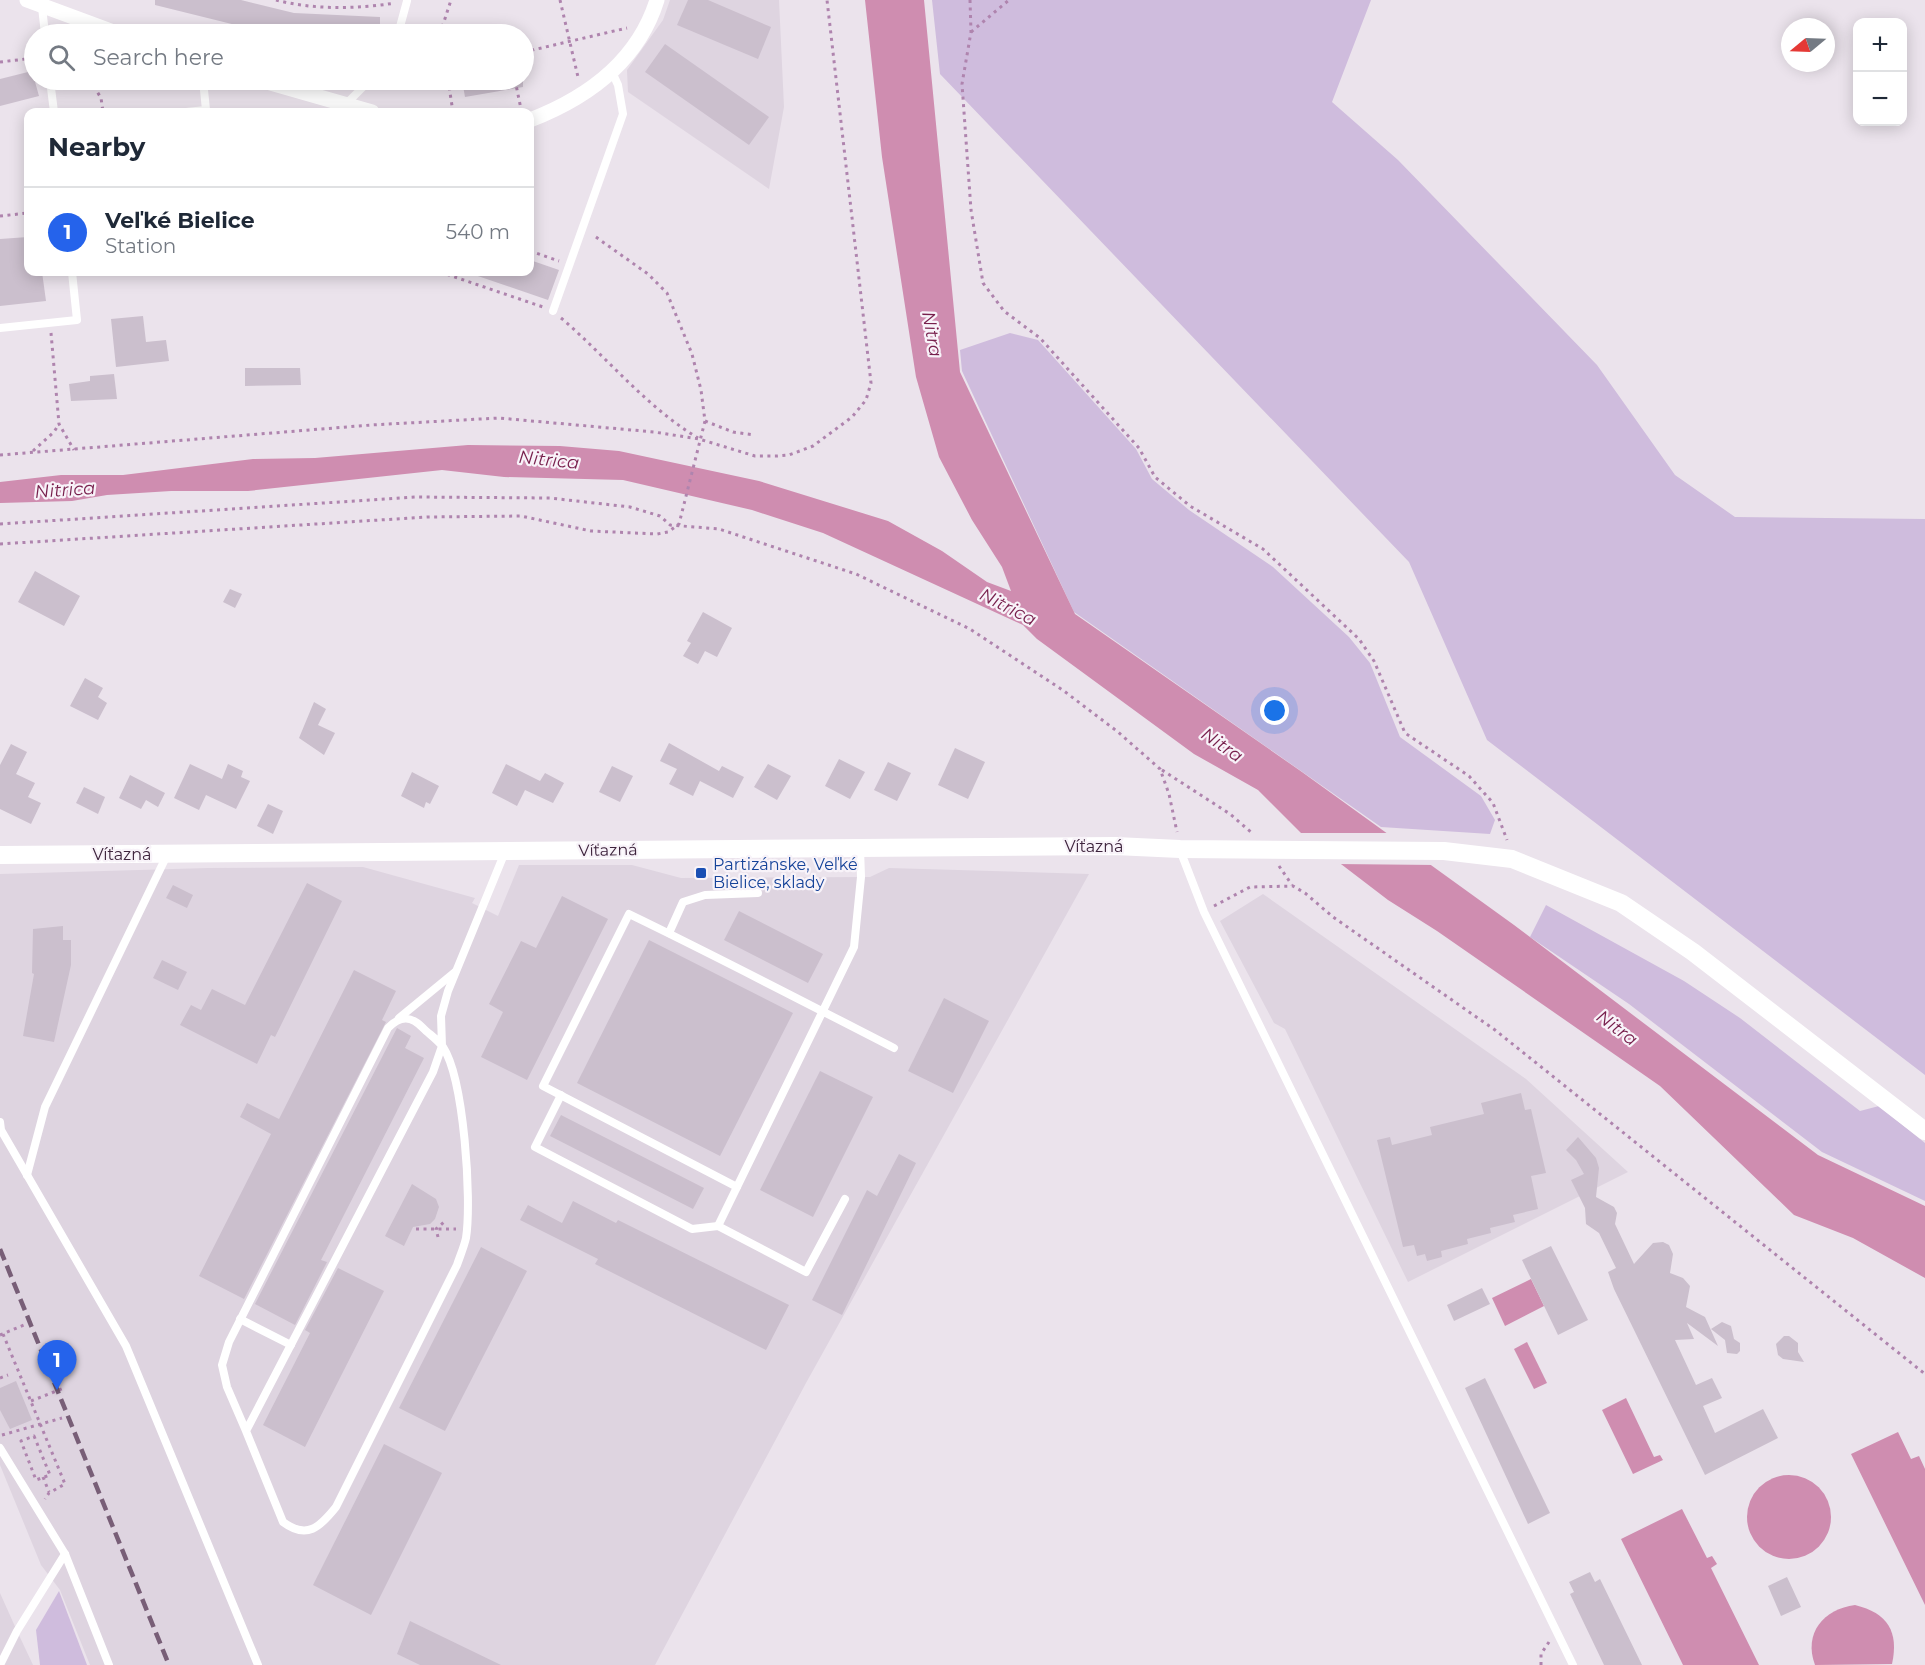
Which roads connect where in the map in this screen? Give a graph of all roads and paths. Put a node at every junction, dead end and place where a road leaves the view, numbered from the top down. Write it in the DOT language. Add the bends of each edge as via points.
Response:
graph roads {
  1 [pos="27,0"];
  2 [pos="276,0"];
  3 [pos="451,0"];
  4 [pos="560,0"];
  5 [pos="657,0"];
  6 [pos="827,0"];
  7 [pos="970,0"];
  8 [pos="1009,0"];
  9 [pos="407,1"];
  10 [pos="42,7"];
  11 [pos="44,24"];
  12 [pos="90,24"];
  13 [pos="401,24"];
  14 [pos="443,24"];
  15 [pos="631,27"];
  16 [pos="971,32"];
  17 [pos="569,41"];
  18 [pos="534,50"];
  19 [pos="24,59"];
  20 [pos="0,62"];
  21 [pos="612,72"];
  22 [pos="580,85"];
  23 [pos="51,90"];
  24 [pos="96,90"];
  25 [pos="204,90"];
  26 [pos="294,90"];
  27 [pos="360,90"];
  28 [pos="450,90"];
  29 [pos="518,90"];
  30 [pos="345,105"];
  31 [pos="54,108"];
  32 [pos="102,108"];
  33 [pos="206,108"];
  34 [pos="357,108"];
  35 [pos="452,108"];
  36 [pos="523,108"];
  37 [pos="534,113"];
  38 [pos="24,213"];
  39 [pos="1,214"];
  40 [pos="584,225"];
  41 [pos="534,252"];
  42 [pos="570,265"];
  43 [pos="72,276"];
  44 [pos="452,276"];
  45 [pos="553,311"];
  46 [pos="50,323"];
  47 [pos="0,328"];
  48 [pos="705,421"];
  49 [pos="59,424"];
  50 [pos="754,435"];
  51 [pos="699,439"];
  52 [pos="75,450"];
  53 [pos="31,452"];
  54 [pos="0,455"];
  55 [pos="0,524"];
  56 [pos="679,524"];
  57 [pos="0,544"];
  58 [pos="1160,769"];
  59 [pos="1253,835"];
  60 [pos="860,848"];
  61 [pos="1180,849"];
  62 [pos="506,851"];
  63 [pos="168,854"];
  64 [pos="0,855"];
  65 [pos="1508,858"];
  66 [pos="1274,861"];
  67 [pos="1293,886"];
  68 [pos="758,893"];
  69 [pos="1204,912"];
  70 [pos="669,933"];
  71 [pos="456,970"];
  72 [pos="824,1012"];
  73 [pos="395,1021"];
  74 [pos="442,1046"];
  75 [pos="894,1048"];
  76 [pos="561,1095"];
  77 [pos="0,1122"];
  78 [pos="1925,1131"];
  79 [pos="27,1175"];
  80 [pos="736,1187"];
  81 [pos="844,1199"];
  82 [pos="444,1221"];
  83 [pos="718,1226"];
  84 [pos="416,1229"];
  85 [pos="436,1229"];
  86 [pos="466,1231"];
  87 [pos="438,1236"];
  88 [pos="240,1319"];
  89 [pos="24,1325"];
  90 [pos="1,1335"];
  91 [pos="291,1345"];
  92 [pos="1925,1374"];
  93 [pos="8,1375"];
  94 [pos="0,1378"];
  95 [pos="64,1388"];
  96 [pos="31,1401"];
  97 [pos="62,1419"];
  98 [pos="41,1426"];
  99 [pos="24,1429"];
  100 [pos="246,1431"];
  101 [pos="0,1436"];
  102 [pos="27,1439"];
  103 [pos="0,1448"];
  104 [pos="43,1477"];
  105 [pos="49,1493"];
  106 [pos="38,1513"];
  107 [pos="65,1554"];
  108 [pos="1557,1630"];
  109 [pos="0,1665"];
  110 [pos="109,1665"];
  111 [pos="258,1665"];
  112 [pos="1541,1665"];
  113 [pos="1574,1665"];
  1 -- 10 [label="street"];
  2 -- 9 [label="path" via="294,5 352,6"];
  3 -- 14 [label="path"];
  4 -- 17 [label="path"];
  5 -- 21 [label="street" via="650,22"];
  6 -- 51 [label="path" via="870,393 852,417 813,446 789,455 755,456"];
  7 -- 16 [label="path"];
  8 -- 16 [label="path"];
  9 -- 13 [label="lane"];
  10 -- 11 [label="lane"];
  10 -- 12 [label="street"];
  15 -- 17 [label="path"];
  16 -- 65 [label="path" via="962,84 971,210 983,283 1004,311 1040,338 1138,447 1155,477 1190,506 1263,549 1359,639 1374,661 1405,733 1468,776 1493,803 1505,831"];
  17 -- 18 [label="path"];
  17 -- 22 [label="path"];
  19 -- 20 [label="path"];
  21 -- 37 [label="street" via="585,95 560,109"];
  21 -- 40 [label="lane" via="622,114"];
  23 -- 31 [label="lane"];
  24 -- 32 [label="path"];
  25 -- 33 [label="lane"];
  26 -- 30 [label="street"];
  27 -- 30 [label="lane"];
  28 -- 35 [label="path"];
  29 -- 36 [label="path"];
  30 -- 34 [label="street"];
  38 -- 39 [label="path"];
  40 -- 42 [label="lane"];
  40 -- 48 [label="path" via="598,242 648,274 667,293 692,354"];
  41 -- 42 [label="path"];
  42 -- 45 [label="lane"];
  43 -- 46 [label="lane" via="77,320"];
  44 -- 45 [label="path"];
  45 -- 51 [label="path" via="625,381"];
  46 -- 47 [label="lane"];
  46 -- 49 [label="path"];
  48 -- 50 [label="path"];
  48 -- 51 [label="path"];
  49 -- 52 [label="path"];
  49 -- 53 [label="path"];
  51 -- 52 [label="path" via="500,418"];
  51 -- 56 [label="path"];
  52 -- 53 [label="path"];
  53 -- 54 [label="path"];
  55 -- 56 [label="path" via="482,496 550,498 630,507 660,516 670,525"];
  56 -- 57 [label="path" via="657,534 591,531 521,516 428,517"];
  56 -- 58 [label="path" via="719,529 812,558 916,601 970,629 1049,680"];
  58 -- 59 [label="path" via="1230,814"];
  58 -- 61 [label="path" via="1175,816"];
  60 -- 61 [label="main road, Víťazná"];
  60 -- 62 [label="main road, Víťazná"];
  60 -- 72 [label="lane" via="854,947"];
  61 -- 65 [label="main road, Víťazná" via="1444,851"];
  61 -- 69 [label="lane"];
  62 -- 63 [label="main road, Víťazná"];
  62 -- 71 [label="lane"];
  63 -- 64 [label="main road, Víťazná"];
  63 -- 79 [label="lane" via="45,1107"];
  65 -- 78 [label="main road, Víťazná" via="1621,903 1693,952"];
  66 -- 67 [label="path"];
  67 -- 69 [label="path" via="1250,887"];
  67 -- 92 [label="path" via="1495,1030"];
  68 -- 70 [label="lane" via="705,895 683,902"];
  69 -- 108 [label="lane"];
  70 -- 72 [label="lane"];
  70 -- 76 [label="lane" via="629,914 543,1086"];
  71 -- 73 [label="lane"];
  71 -- 74 [label="lane" via="441,1016"];
  72 -- 75 [label="lane"];
  72 -- 80 [label="lane"];
  73 -- 74 [label="lane" via="404,1017 414,1020"];
  73 -- 88 [label="lane"];
  74 -- 86 [label="lane" via="456,1084 465,1162"];
  74 -- 91 [label="lane" via="434,1072"];
  76 -- 80 [label="lane"];
  76 -- 83 [label="lane" via="534,1147 692,1229"];
  77 -- 79 [label="lane" via="1,1131"];
  79 -- 111 [label="lane" via="126,1346"];
  80 -- 83 [label="lane"];
  81 -- 83 [label="lane" via="806,1272"];
  82 -- 85 [label="path"];
  84 -- 85 [label="path"];
  85 -- 86 [label="path"];
  85 -- 87 [label="path"];
  86 -- 100 [label="lane" via="457,1265 336,1507 323,1523 305,1531 283,1522"];
  88 -- 91 [label="lane"];
  88 -- 100 [label="lane" via="222,1365"];
  89 -- 90 [label="path"];
  90 -- 96 [label="path"];
  91 -- 100 [label="lane"];
  93 -- 94 [label="path"];
  95 -- 96 [label="path"];
  96 -- 98 [label="path"];
  97 -- 98 [label="path"];
  98 -- 99 [label="path"];
  98 -- 105 [label="path" via="65,1484"];
  99 -- 101 [label="path"];
  99 -- 102 [label="path"];
  102 -- 104 [label="path" via="21,1441 36,1480"];
  102 -- 104 [label="path" via="34,1436 50,1474"];
  103 -- 106 [label="lane"];
  104 -- 105 [label="path"];
  105 -- 106 [label="path"];
  106 -- 107 [label="lane"];
  107 -- 109 [label="lane"];
  107 -- 110 [label="lane"];
  108 -- 112 [label="path" via="1541,1654"];
  108 -- 113 [label="lane"];
}
